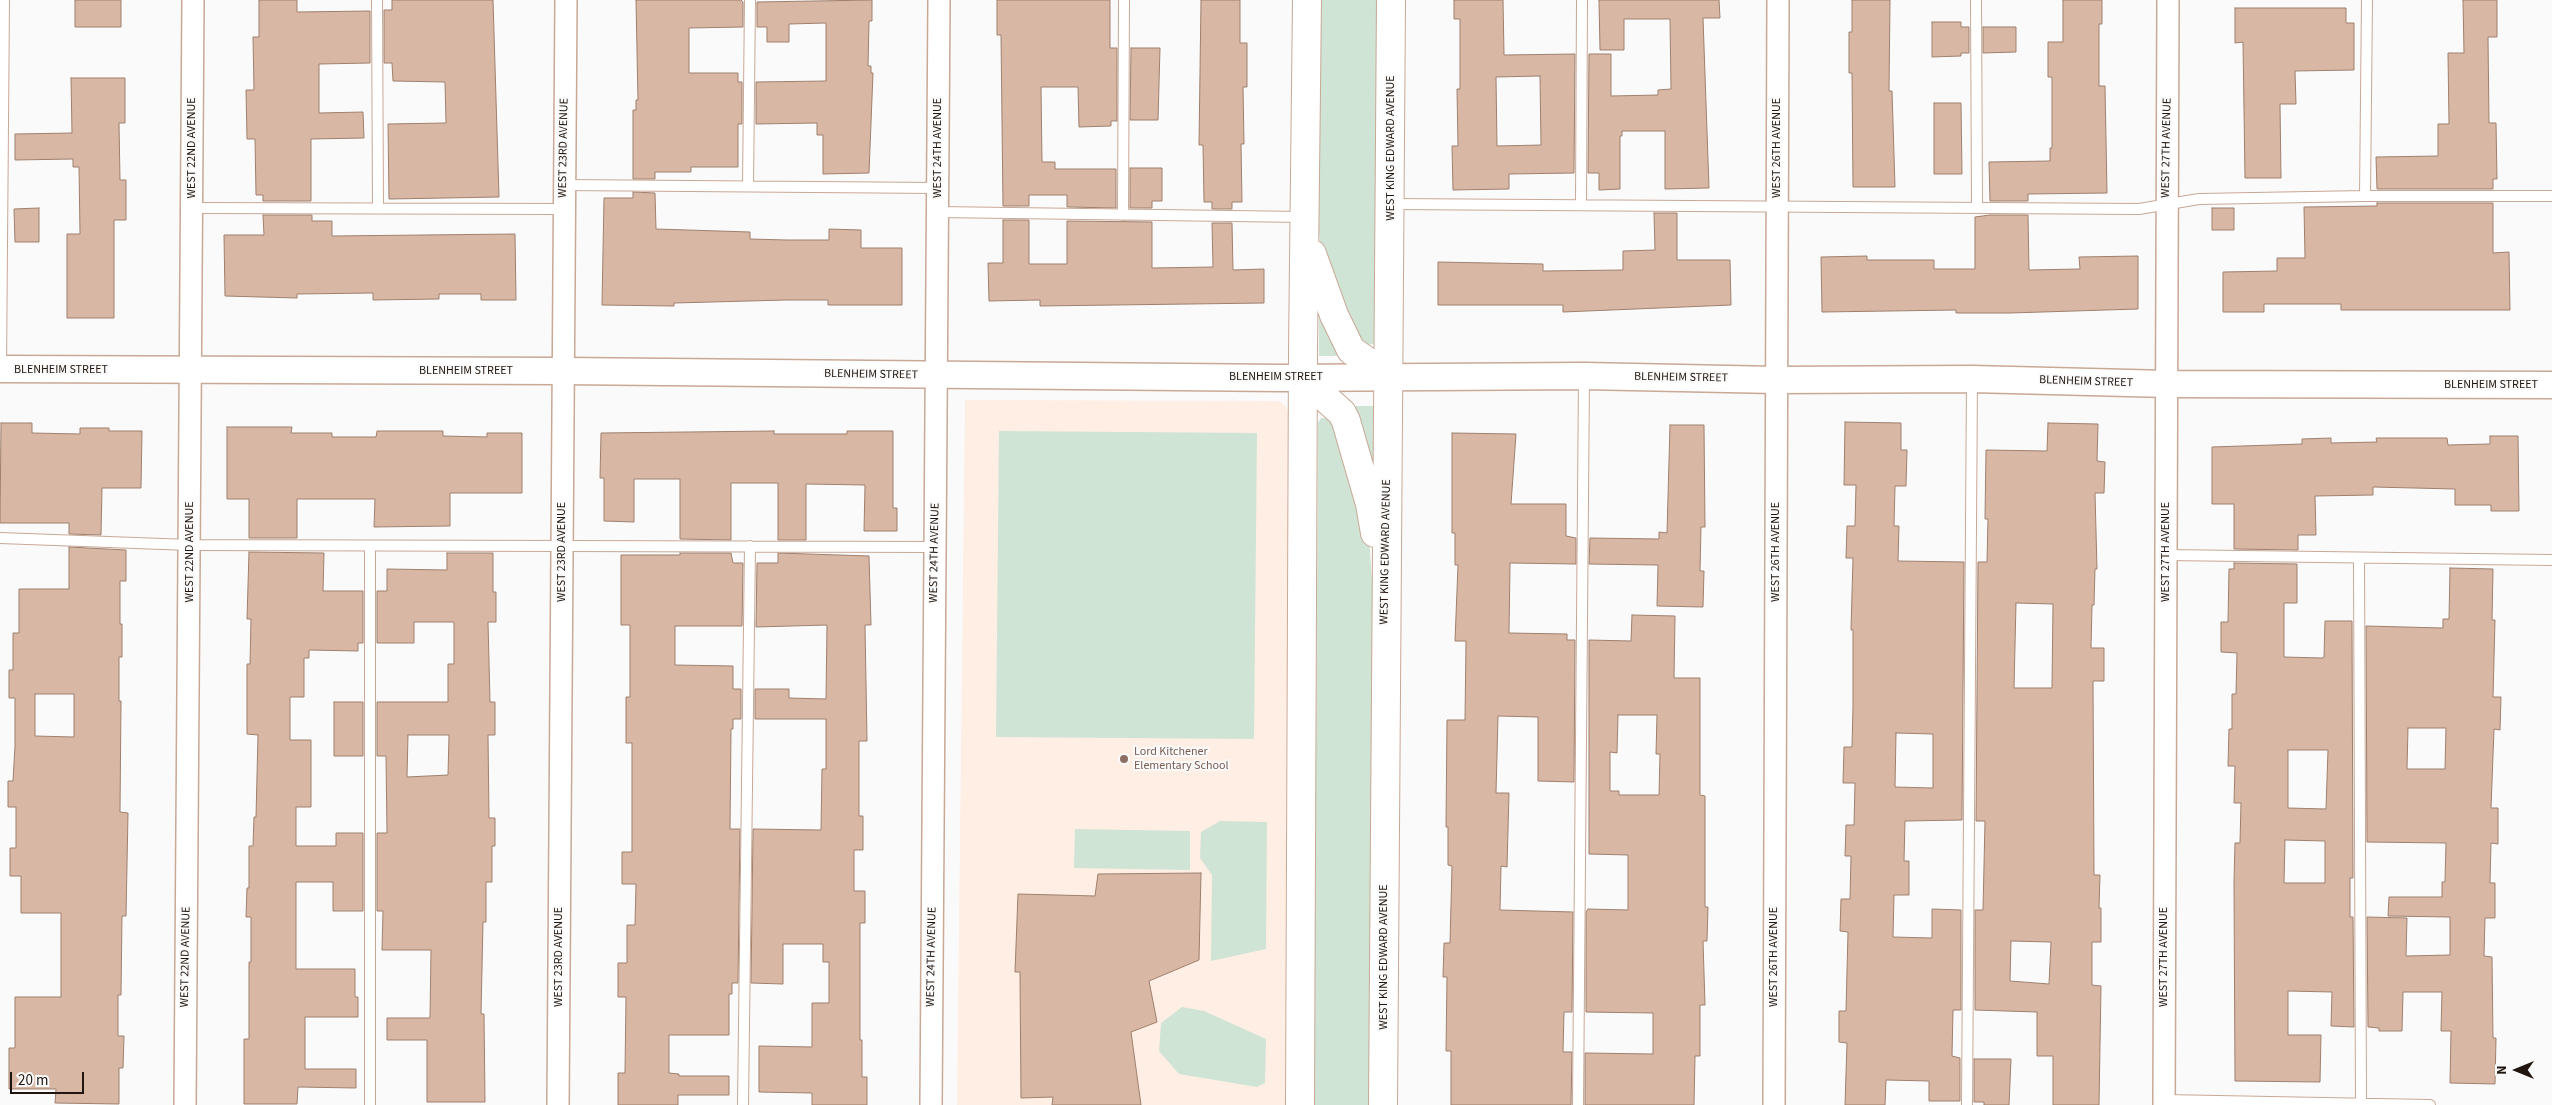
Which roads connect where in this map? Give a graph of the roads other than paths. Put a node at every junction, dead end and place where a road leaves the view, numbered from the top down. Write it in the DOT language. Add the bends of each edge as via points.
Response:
graph roads {
  1 [pos="4,0"];
  2 [pos="193,0"];
  3 [pos="378,0"];
  4 [pos="566,0"];
  5 [pos="750,0"];
  6 [pos="939,0"];
  7 [pos="1124,0"];
  8 [pos="1307,0"];
  9 [pos="1391,0"];
  10 [pos="1582,0"];
  11 [pos="1778,0"];
  12 [pos="1976,0"];
  13 [pos="2168,0"];
  14 [pos="2367,0"];
  15 [pos="564,185"];
  16 [pos="748,186"];
  17 [pos="938,188"];
  18 [pos="2365,196"];
  19 [pos="2552,196"];
  20 [pos="1390,204"];
  21 [pos="1581,205"];
  22 [pos="2166,205"];
  23 [pos="1777,206"];
  24 [pos="1977,206"];
  25 [pos="191,208"];
  26 [pos="378,208"];
  27 [pos="564,209"];
  28 [pos="938,212"];
  29 [pos="1123,216"];
  30 [pos="1305,217"];
  31 [pos="0,370"];
  32 [pos="190,370"];
  33 [pos="563,371"];
  34 [pos="937,376"];
  35 [pos="1584,376"];
  36 [pos="1389,377"];
  37 [pos="1303,378"];
  38 [pos="1972,379"];
  39 [pos="1776,380"];
  40 [pos="2168,384"];
  41 [pos="2552,385"];
  42 [pos="0,538"];
  43 [pos="190,544"];
  44 [pos="370,546"];
  45 [pos="562,546"];
  46 [pos="750,546"];
  47 [pos="935,547"];
  48 [pos="2166,555"];
  49 [pos="2359,559"];
  50 [pos="2552,560"];
  51 [pos="1385,599"];
  52 [pos="2164,1102"];
  53 [pos="2361,1104"];
  54 [pos="184,1105"];
  55 [pos="370,1105"];
  56 [pos="558,1105"];
  57 [pos="743,1105"];
  58 [pos="931,1105"];
  59 [pos="1300,1105"];
  60 [pos="1383,1105"];
  61 [pos="1578,1105"];
  62 [pos="1774,1105"];
  63 [pos="1967,1105"];
  64 [pos="2430,1105"];
  1 -- 31 [label="lane"];
  2 -- 25 [label="street, WEST 22ND AVENUE"];
  3 -- 26 [label="lane"];
  4 -- 15 [label="street, WEST 23RD AVENUE"];
  5 -- 16 [label="lane"];
  6 -- 17 [label="street, WEST 24TH AVENUE"];
  7 -- 29 [label="lane"];
  8 -- 30 [label="main road"];
  9 -- 20 [label="main road, WEST KING EDWARD AVENUE"];
  10 -- 21 [label="lane"];
  11 -- 23 [label="street, WEST 26TH AVENUE"];
  12 -- 24 [label="lane"];
  13 -- 22 [label="street, WEST 27TH AVENUE"];
  14 -- 18 [label="lane"];
  15 -- 16 [label="lane"];
  15 -- 27 [label="street, WEST 23RD AVENUE"];
  16 -- 17 [label="lane"];
  17 -- 28 [label="street, WEST 24TH AVENUE"];
  18 -- 19 [label="lane"];
  18 -- 22 [label="lane" via="2200,199"];
  20 -- 21 [label="lane"];
  20 -- 36 [label="main road, WEST KING EDWARD AVENUE"];
  21 -- 23 [label="lane"];
  22 -- 24 [label="lane" via="2139,209"];
  22 -- 40 [label="street, WEST 27TH AVENUE"];
  23 -- 24 [label="lane"];
  23 -- 39 [label="street, WEST 26TH AVENUE"];
  25 -- 26 [label="lane"];
  25 -- 32 [label="street, WEST 22ND AVENUE"];
  26 -- 27 [label="lane"];
  27 -- 33 [label="street, WEST 23RD AVENUE"];
  28 -- 29 [label="lane"];
  28 -- 34 [label="street, WEST 24TH AVENUE"];
  29 -- 30 [label="lane"];
  30 -- 36 [label="main road" via="1313,263 1350,350"];
  30 -- 37 [label="main road"];
  31 -- 32 [label="street, BLENHEIM STREET"];
  32 -- 33 [label="street, BLENHEIM STREET"];
  32 -- 43 [label="street, WEST 22ND AVENUE"];
  33 -- 34 [label="street, BLENHEIM STREET"];
  33 -- 45 [label="street, WEST 23RD AVENUE"];
  34 -- 37 [label="street, BLENHEIM STREET"];
  34 -- 47 [label="street, WEST 24TH AVENUE"];
  35 -- 36 [label="street, BLENHEIM STREET"];
  35 -- 39 [label="street, BLENHEIM STREET"];
  35 -- 61 [label="lane"];
  36 -- 37 [label="street, BLENHEIM STREET"];
  36 -- 51 [label="main road, WEST KING EDWARD AVENUE"];
  37 -- 51 [label="main road" via="1342,413 1346,421 1370,504"];
  37 -- 59 [label="main road"];
  38 -- 39 [label="street, BLENHEIM STREET"];
  38 -- 40 [label="street, BLENHEIM STREET"];
  38 -- 63 [label="lane"];
  39 -- 62 [label="street, WEST 26TH AVENUE"];
  40 -- 41 [label="street, BLENHEIM STREET"];
  40 -- 48 [label="street, WEST 27TH AVENUE"];
  42 -- 43 [label="lane"];
  43 -- 44 [label="lane"];
  43 -- 54 [label="street, WEST 22ND AVENUE"];
  44 -- 45 [label="lane"];
  44 -- 55 [label="lane"];
  45 -- 46 [label="lane"];
  45 -- 56 [label="street, WEST 23RD AVENUE"];
  46 -- 47 [label="lane"];
  46 -- 57 [label="lane"];
  47 -- 58 [label="street, WEST 24TH AVENUE"];
  48 -- 49 [label="lane"];
  48 -- 52 [label="street, WEST 27TH AVENUE"];
  49 -- 50 [label="lane"];
  49 -- 53 [label="lane"];
  51 -- 60 [label="main road, WEST KING EDWARD AVENUE"];
  52 -- 53 [label="lane"];
  53 -- 64 [label="lane"];
}
